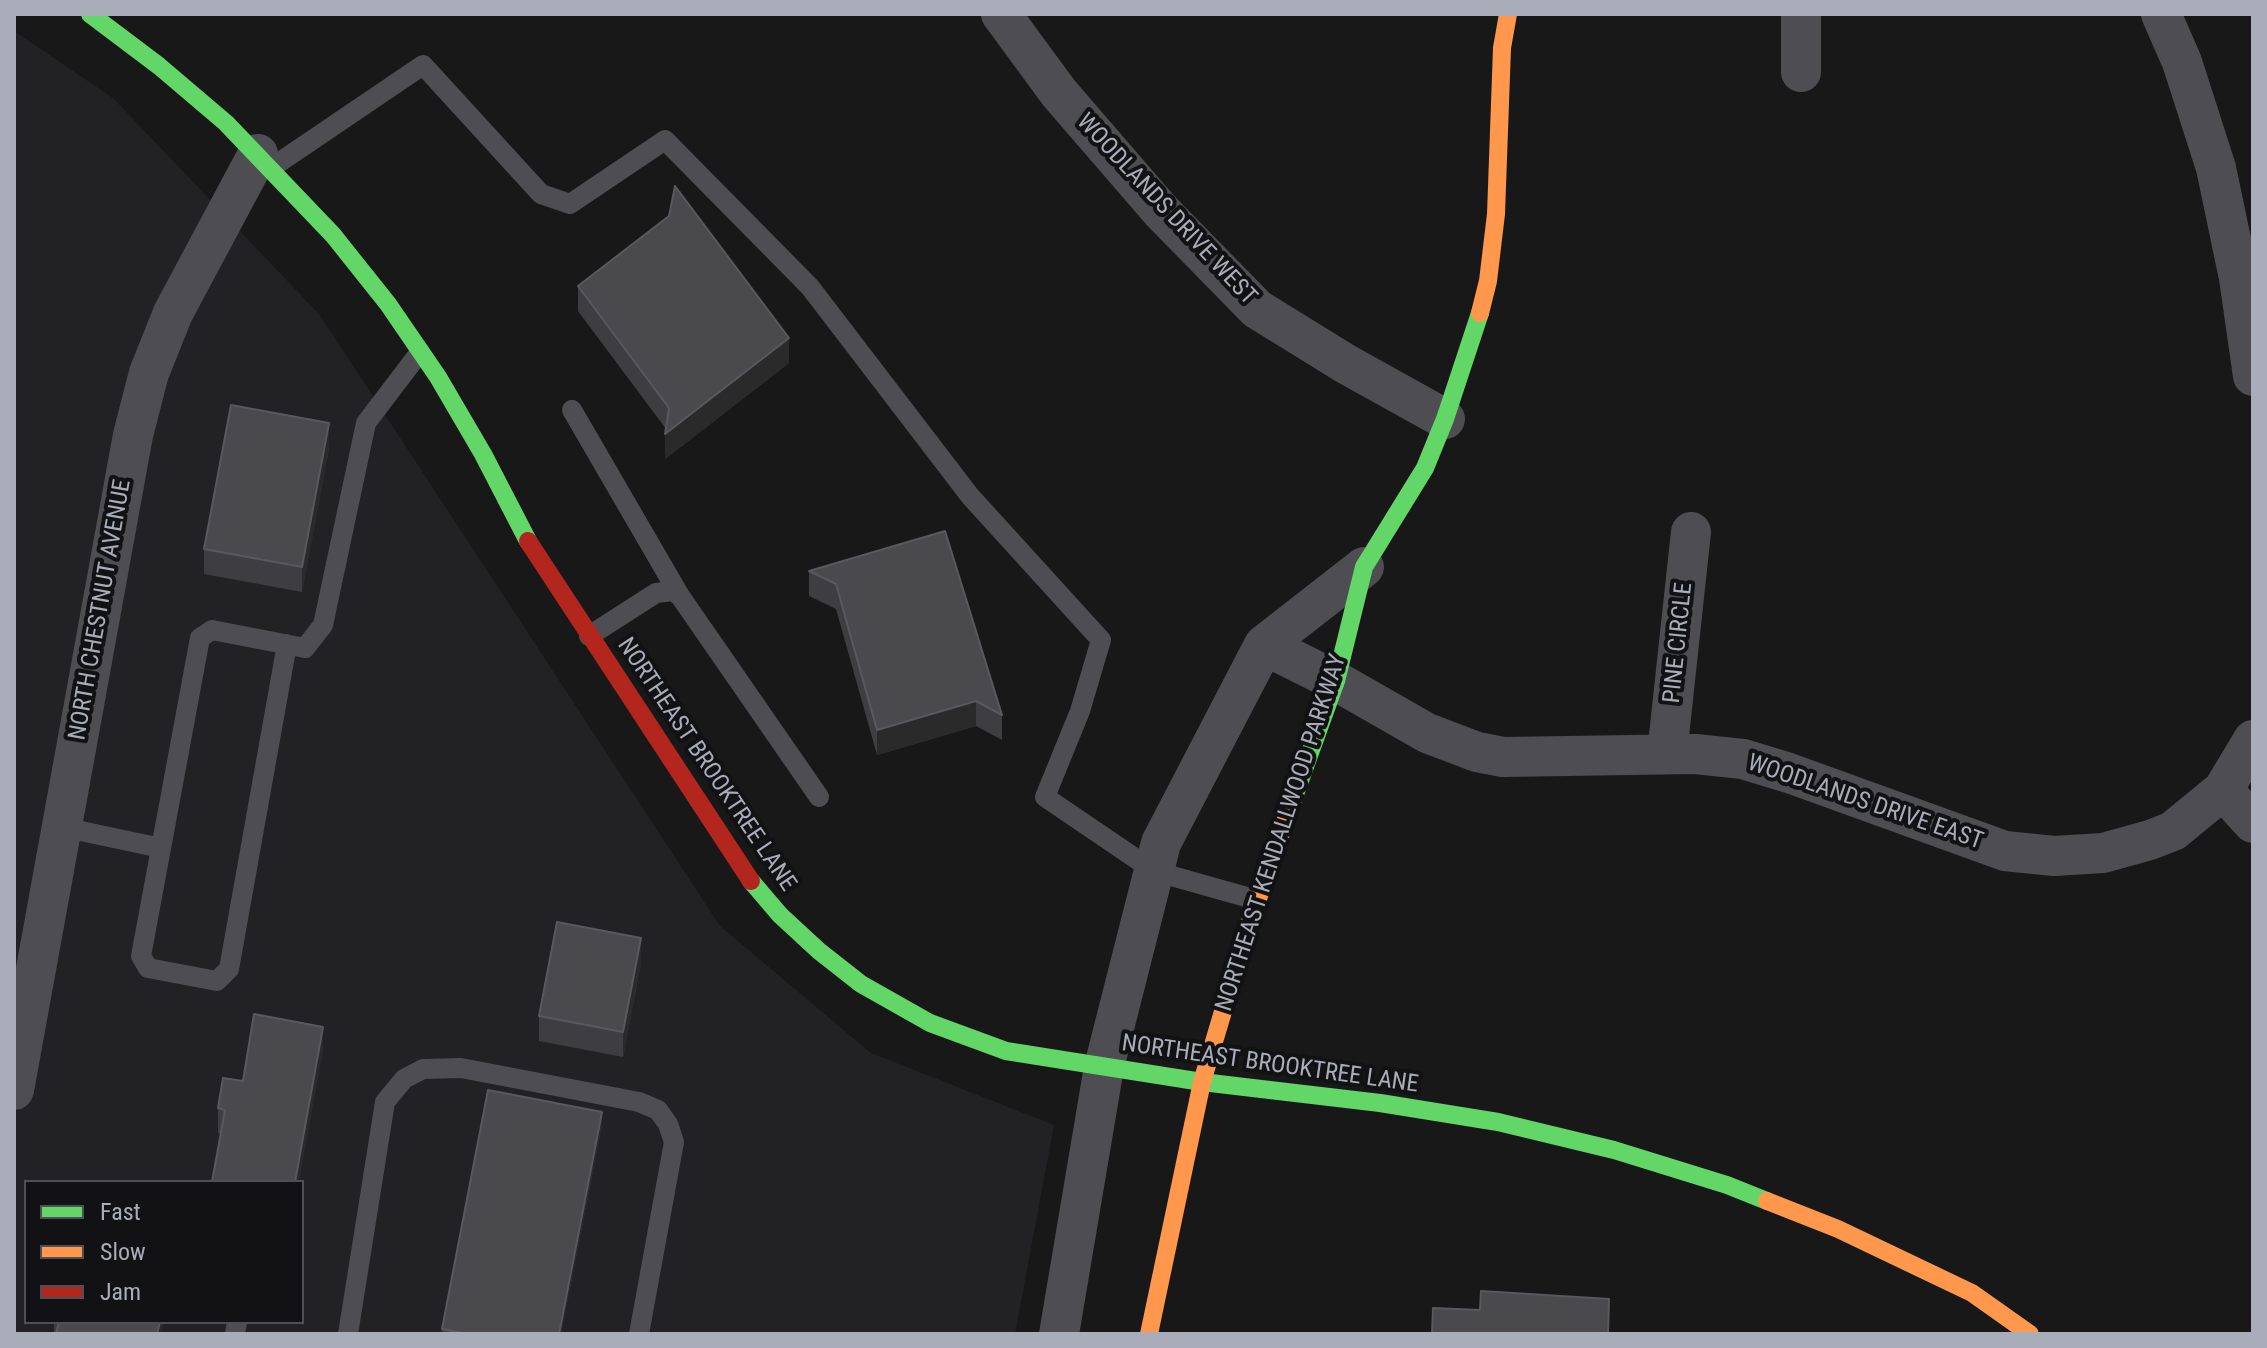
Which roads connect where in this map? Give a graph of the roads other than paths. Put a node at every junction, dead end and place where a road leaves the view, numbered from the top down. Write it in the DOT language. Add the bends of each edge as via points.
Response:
graph roads {
  1 [pos="90,14"];
  2 [pos="1001,14"];
  3 [pos="1508,14"];
  4 [pos="1801,14"];
  5 [pos="2161,14"];
  6 [pos="1801,72"];
  7 [pos="265,161"];
  8 [pos="420,352"];
  9 [pos="2253,376"];
  10 [pos="572,410"];
  11 [pos="1445,419"];
  12 [pos="1691,532"];
  13 [pos="1364,567"];
  14 [pos="680,596"];
  15 [pos="589,636"];
  16 [pos="287,644"];
  17 [pos="1264,645"];
  18 [pos="1336,681"];
  19 [pos="2253,740"];
  20 [pos="1667,754"];
  21 [pos="2223,790"];
  22 [pos="819,797"];
  23 [pos="2253,823"];
  24 [pos="62,827"];
  25 [pos="161,848"];
  26 [pos="1154,871"];
  27 [pos="1257,900"];
  28 [pos="1104,1067"];
  29 [pos="1202,1082"];
  30 [pos="14,1090"];
  31 [pos="348,1334"];
  32 [pos="639,1334"];
  33 [pos="1059,1334"];
  34 [pos="1149,1334"];
  35 [pos="2030,1334"];
  1 -- 7 [label="street, NORTHEAST BROOKTREE LANE" via="159,66"];
  2 -- 11 [label="street, WOODLANDS DRIVE WEST" via="1059,93 1161,211 1257,309"];
  3 -- 11 [label="street, NORTHEAST KENDALLWOOD PARKWAY" via="1488,281"];
  4 -- 6 [label="street"];
  5 -- 9 [label="street" via="2216,168"];
  7 -- 8 [label="street, NORTHEAST BROOKTREE LANE" via="333,235"];
  7 -- 24 [label="street, NORTH CHESTNUT AVENUE" via="173,313 149,373 133,435"];
  7 -- 26 [label="lane" via="423,65 541,194 570,204 665,140 810,287 970,496 1101,640 1080,711 1045,797"];
  8 -- 15 [label="street, NORTHEAST BROOKTREE LANE" via="483,454 522,533"];
  8 -- 16 [label="lane" via="366,423 323,625 305,648"];
  10 -- 14 [label="lane"];
  11 -- 13 [label="street, NORTHEAST KENDALLWOOD PARKWAY" via="1425,468"];
  12 -- 20 [label="street, PINE CIRCLE"];
  13 -- 17 [label="street, NORTHEAST KENDALLWOOD PARKWAY"];
  13 -- 18 [label="street, NORTHEAST KENDALLWOOD PARKWAY"];
  14 -- 15 [label="lane" via="673,591 656,593"];
  14 -- 22 [label="lane"];
  15 -- 28 [label="street, NORTHEAST BROOKTREE LANE" via="746,875 819,951 861,984 930,1023 1006,1051"];
  16 -- 25 [label="lane" via="212,630 200,638"];
  16 -- 25 [label="lane" via="229,969 217,981 148,968 141,956"];
  17 -- 18 [label="street, WOODLANDS DRIVE EAST"];
  17 -- 26 [label="street, NORTHEAST KENDALLWOOD PARKWAY" via="1161,843"];
  18 -- 20 [label="street, WOODLANDS DRIVE EAST" via="1427,733 1477,752 1503,757"];
  18 -- 27 [label="street, NORTHEAST KENDALLWOOD PARKWAY"];
  19 -- 21 [label="street, WOODLANDS DRIVE EAST"];
  20 -- 21 [label="street, WOODLANDS DRIVE EAST" via="1743,759 2005,851 2054,856 2103,853 2150,840 2173,831"];
  21 -- 23 [label="street"];
  24 -- 25 [label="lane"];
  24 -- 30 [label="street, NORTH CHESTNUT AVENUE"];
  26 -- 27 [label="lane"];
  26 -- 28 [label="street, NORTHEAST KENDALLWOOD PARKWAY"];
  27 -- 29 [label="street, NORTHEAST KENDALLWOOD PARKWAY"];
  28 -- 29 [label="street, NORTHEAST BROOKTREE LANE"];
  28 -- 33 [label="street, NORTHEAST KENDALLWOOD PARKWAY"];
  29 -- 34 [label="street, NORTHEAST KENDALLWOOD PARKWAY"];
  29 -- 35 [label="street, NORTHEAST BROOKTREE LANE" via="1498,1122 1614,1150 1727,1185 1838,1229 1972,1293"];
  31 -- 32 [label="lane" via="385,1102 404,1079 423,1069 461,1068 639,1102 658,1110 668,1124 674,1142"];
}
